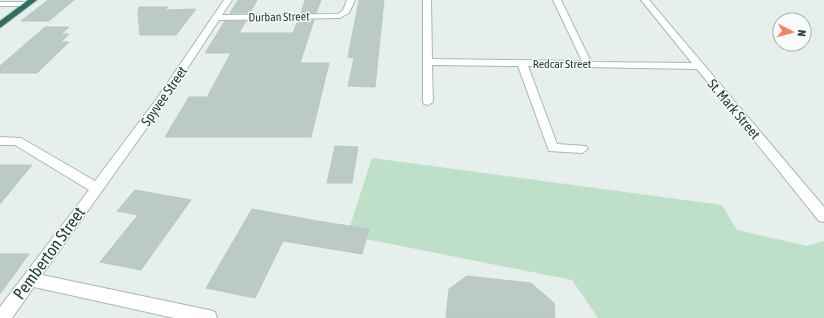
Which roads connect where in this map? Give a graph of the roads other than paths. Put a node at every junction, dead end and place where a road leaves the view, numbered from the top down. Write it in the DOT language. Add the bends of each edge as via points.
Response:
graph roads {
  1 [pos="228,0"];
  2 [pos="351,0"];
  3 [pos="427,0"];
  4 [pos="557,0"];
  5 [pos="645,0"];
  6 [pos="24,2"];
  7 [pos="0,4"];
  8 [pos="0,15"];
  9 [pos="217,18"];
  10 [pos="0,25"];
  11 [pos="427,62"];
  12 [pos="522,64"];
  13 [pos="587,64"];
  14 [pos="698,66"];
  15 [pos="428,102"];
  16 [pos="0,141"];
  17 [pos="582,149"];
  18 [pos="96,188"];
  19 [pos="824,217"];
  20 [pos="30,279"];
  21 [pos="2,318"];
  22 [pos="209,318"];
  1 -- 9 [label="street, Spyvee Street"];
  2 -- 9 [label="street, Durban Street" via="346,11 340,16"];
  3 -- 11 [label="street"];
  4 -- 13 [label="street"];
  5 -- 14 [label="street, St. Mark Street"];
  6 -- 7 [label="street"];
  6 -- 8 [label="highway"];
  6 -- 10 [label="highway"];
  9 -- 18 [label="street, Spyvee Street" via="162,99"];
  11 -- 12 [label="street, Redcar Street"];
  11 -- 15 [label="street"];
  12 -- 13 [label="street, Redcar Street"];
  12 -- 17 [label="street" via="553,148"];
  13 -- 14 [label="street, Redcar Street"];
  14 -- 19 [label="street, St. Mark Street"];
  16 -- 18 [label="street" via="17,141"];
  18 -- 20 [label="street, Pemberton Street"];
  20 -- 21 [label="street, Pemberton Street"];
  20 -- 22 [label="street"];
}
